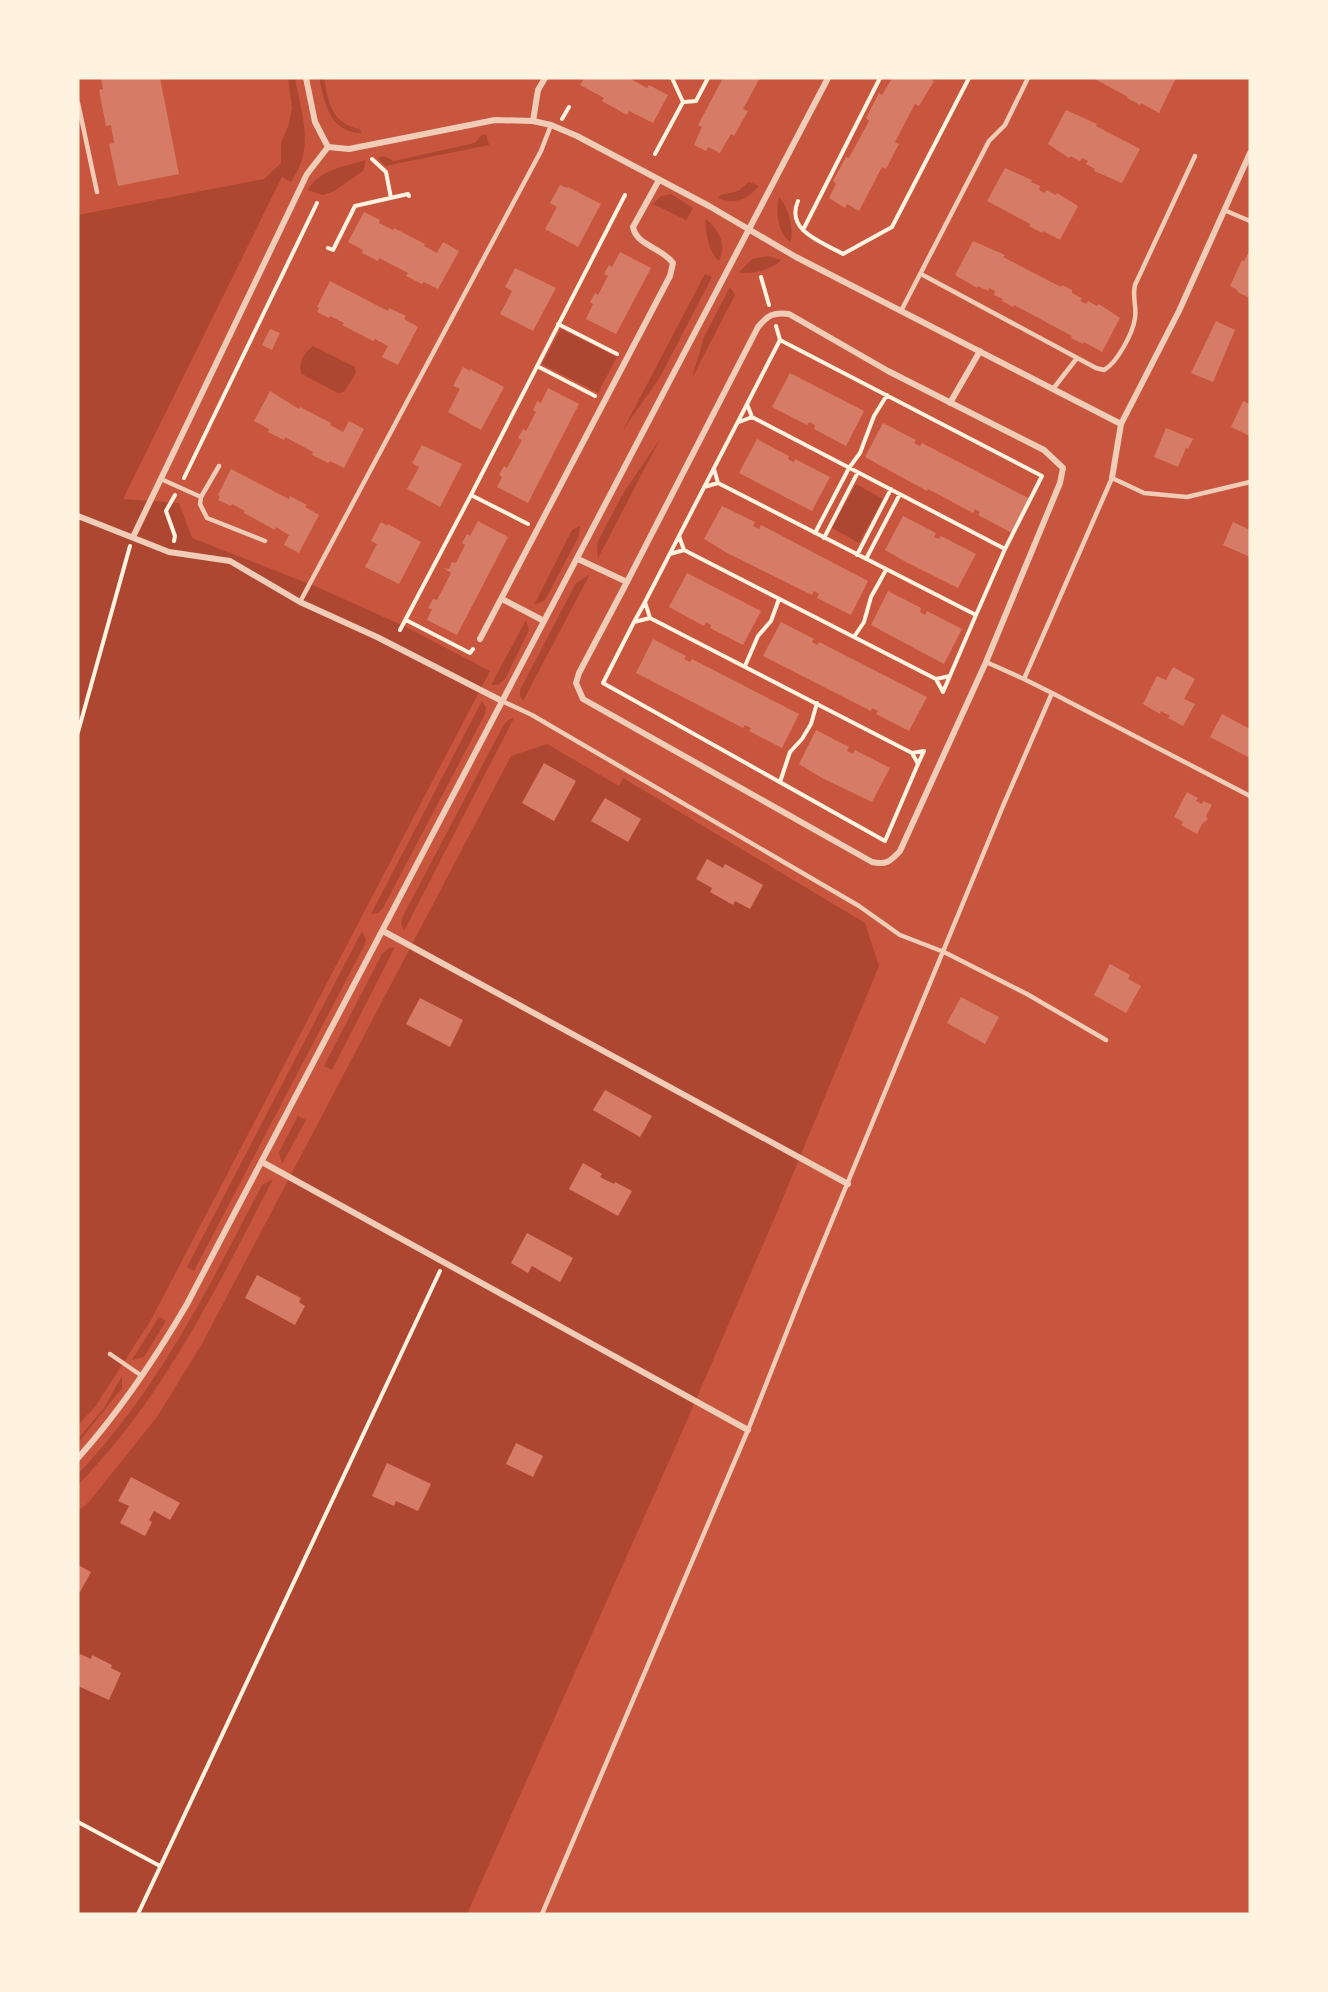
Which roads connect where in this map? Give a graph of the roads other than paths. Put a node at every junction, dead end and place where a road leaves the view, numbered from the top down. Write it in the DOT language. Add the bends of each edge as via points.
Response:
graph roads {
  1 [pos="306,78"];
  2 [pos="545,78"];
  3 [pos="828,78"];
  4 [pos="1028,78"];
  5 [pos="78,103"];
  6 [pos="533,120"];
  7 [pos="551,125"];
  8 [pos="328,147"];
  9 [pos="1250,153"];
  10 [pos="1195,156"];
  11 [pos="659,180"];
  12 [pos="97,192"];
  13 [pos="1224,210"];
  14 [pos="1250,221"];
  15 [pos="749,229"];
  16 [pos="921,274"];
  17 [pos="901,311"];
  18 [pos="980,351"];
  19 [pos="1077,358"];
  20 [pos="1053,389"];
  21 [pos="950,403"];
  22 [pos="1121,424"];
  23 [pos="219,466"];
  24 [pos="1112,478"];
  25 [pos="161,479"];
  26 [pos="1250,482"];
  27 [pos="201,497"];
  28 [pos="78,516"];
  29 [pos="133,537"];
  30 [pos="266,541"];
  31 [pos="578,559"];
  32 [pos="627,582"];
  33 [pos="502,599"];
  34 [pos="300,602"];
  35 [pos="544,621"];
  36 [pos="480,639"];
  37 [pos="986,662"];
  38 [pos="1024,679"];
  39 [pos="1052,693"];
  40 [pos="502,701"];
  41 [pos="1250,796"];
  42 [pos="383,931"];
  43 [pos="944,952"];
  44 [pos="1106,1041"];
  45 [pos="262,1162"];
  46 [pos="848,1184"];
  47 [pos="110,1354"];
  48 [pos="142,1376"];
  49 [pos="748,1430"];
  50 [pos="78,1458"];
  51 [pos="542,1914"];
  1 -- 8 [label="street" via="315,122"];
  2 -- 6 [label="street" via="538,90"];
  3 -- 15 [label="street"];
  4 -- 16 [label="lane" via="1005,125 989,141"];
  5 -- 12 [label="lane"];
  6 -- 7 [label="street"];
  6 -- 8 [label="street" via="495,120 349,149"];
  7 -- 11 [label="street"];
  7 -- 34 [label="lane" via="541,151"];
  8 -- 25 [label="street" via="307,174"];
  9 -- 13 [label="street"];
  10 -- 19 [label="lane" via="1135,285 1135,321 1116,360 1104,370"];
  11 -- 15 [label="street"];
  11 -- 33 [label="street" via="633,227 639,240 666,254 673,263 670,276"];
  13 -- 14 [label="lane"];
  13 -- 22 [label="street" via="1179,311"];
  15 -- 17 [label="street"];
  15 -- 31 [label="street"];
  16 -- 17 [label="lane"];
  16 -- 19 [label="lane"];
  17 -- 18 [label="street"];
  18 -- 20 [label="street"];
  18 -- 21 [label="street"];
  19 -- 20 [label="lane"];
  20 -- 22 [label="street"];
  21 -- 32 [label="street" via="789,314 768,315 758,327"];
  21 -- 37 [label="street" via="1044,450 1063,468"];
  22 -- 24 [label="street"];
  23 -- 27 [label="lane"];
  24 -- 26 [label="lane" via="1144,493 1187,497"];
  24 -- 38 [label="lane"];
  25 -- 27 [label="lane"];
  25 -- 29 [label="street"];
  27 -- 30 [label="lane" via="207,518"];
  28 -- 29 [label="street"];
  29 -- 34 [label="street" via="169,552 230,561"];
  31 -- 32 [label="street"];
  31 -- 35 [label="street"];
  32 -- 37 [label="street" via="579,673 576,683 583,699 872,862 890,862 900,851"];
  33 -- 35 [label="street"];
  33 -- 36 [label="street"];
  34 -- 40 [label="street"];
  35 -- 40 [label="street"];
  37 -- 38 [label="lane"];
  38 -- 39 [label="lane"];
  39 -- 41 [label="lane"];
  39 -- 43 [label="lane"];
  40 -- 42 [label="street"];
  40 -- 43 [label="lane" via="838,894 900,935"];
  42 -- 45 [label="street"];
  42 -- 46 [label="street"];
  43 -- 44 [label="lane" via="1027,994"];
  43 -- 46 [label="lane"];
  45 -- 48 [label="street" via="187,1304"];
  45 -- 49 [label="street"];
  46 -- 49 [label="lane"];
  47 -- 48 [label="lane"];
  48 -- 50 [label="street"];
  49 -- 51 [label="lane"];
}
